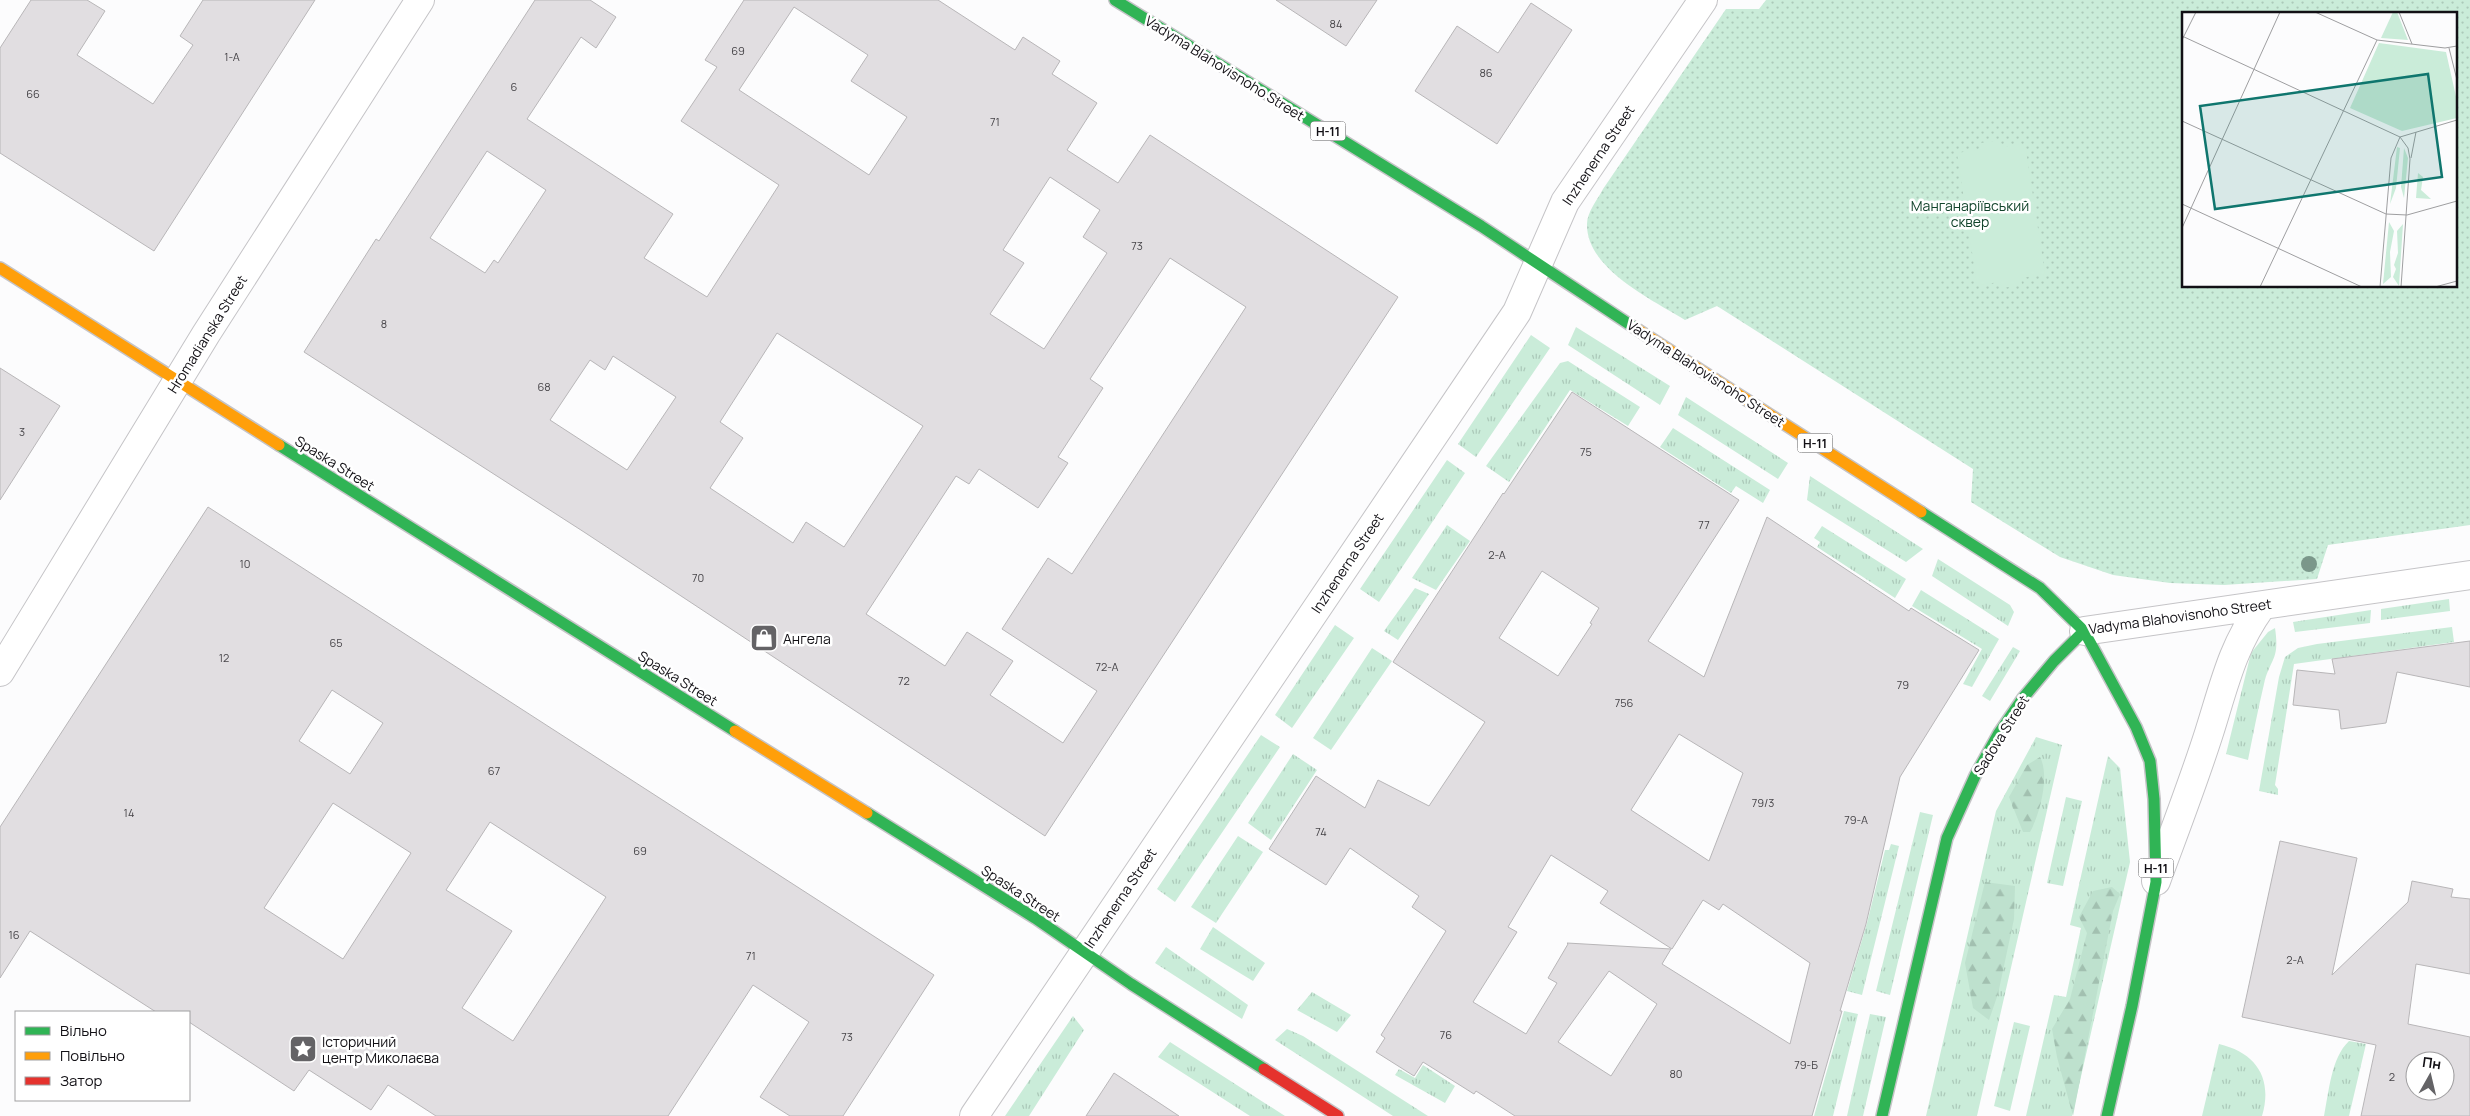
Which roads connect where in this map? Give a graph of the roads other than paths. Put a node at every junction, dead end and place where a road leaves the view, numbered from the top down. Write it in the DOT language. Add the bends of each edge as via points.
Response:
graph roads {
  1 [pos="420,0"];
  2 [pos="1115,0"];
  3 [pos="1703,0"];
  4 [pos="1538,265"];
  5 [pos="0,268"];
  6 [pos="178,381"];
  7 [pos="2470,575"];
  8 [pos="2261,607"];
  9 [pos="2084,631"];
  10 [pos="0,672"];
  11 [pos="2156,882"];
  12 [pos="1084,952"];
  13 [pos="974,1116"];
  14 [pos="1338,1116"];
  15 [pos="1882,1116"];
  16 [pos="2107,1116"];
  1 -- 6 [label="street, Hromadianska Street"];
  2 -- 4 [label="main road, Vadyma Blahovisnoho Street / Н-11" via="1481,226"];
  3 -- 4 [label="street, Inzhenerna Street" via="1565,202"];
  4 -- 9 [label="main road, Vadyma Blahovisnoho Street / Н-11" via="2040,588"];
  4 -- 12 [label="street, Inzhenerna Street" via="1517,312"];
  5 -- 6 [label="main road, Spaska Street"];
  6 -- 10 [label="street, Hromadianska Street"];
  6 -- 12 [label="main road, Spaska Street"];
  7 -- 8 [label="street, Vadyma Blahovisnoho Street"];
  8 -- 9 [label="street, Vadyma Blahovisnoho Street"];
  8 -- 11 [label="street" via="2247,626 2232,658"];
  9 -- 11 [label="main road, Н-11" via="2136,727 2150,762"];
  9 -- 15 [label="main road, Sadova Street" via="2023,698 1999,733 1975,776 1948,838"];
  11 -- 16 [label="main road, Н-11"];
  12 -- 13 [label="street, Inzhenerna Street"];
  12 -- 14 [label="main road, Spaska Street"];
}
